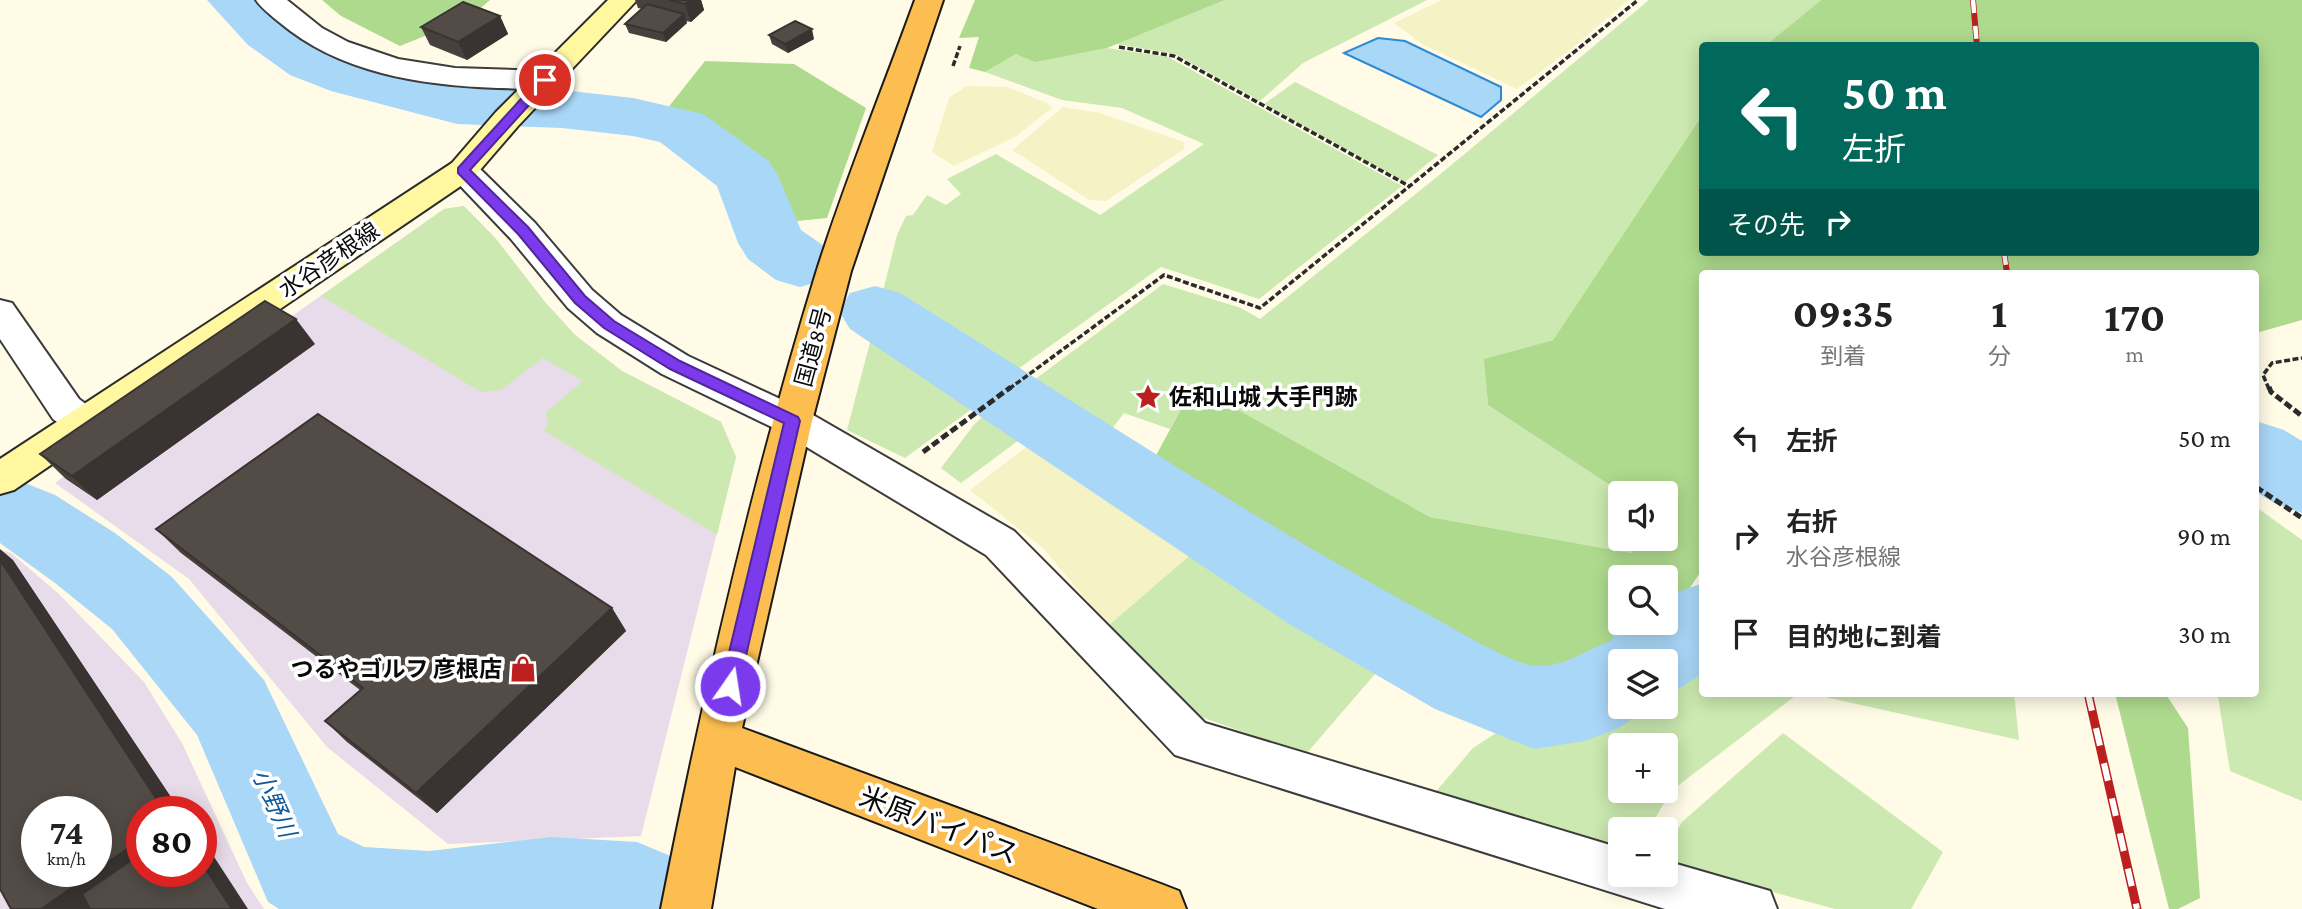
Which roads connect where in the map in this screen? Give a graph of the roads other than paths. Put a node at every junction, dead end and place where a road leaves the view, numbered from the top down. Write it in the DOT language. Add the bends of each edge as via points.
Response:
graph roads {
  1 [pos="270,0"];
  2 [pos="623,0"];
  3 [pos="929,0"];
  4 [pos="527,98"];
  5 [pos="463,170"];
  6 [pos="0,312"];
  7 [pos="793,421"];
  8 [pos="85,423"];
  9 [pos="0,479"];
  10 [pos="717,739"];
  11 [pos="1608,868"];
  12 [pos="1673,887"];
  13 [pos="686,909"];
  14 [pos="1161,909"];
  15 [pos="1752,909"];
  1 -- 4 [label="street" via="312,34 379,62 471,79"];
  2 -- 4 [label="main road, 水谷彦根線"];
  3 -- 7 [label="highway, 国道8号" via="834,271"];
  4 -- 5 [label="main road, 水谷彦根線"];
  5 -- 7 [label="street" via="580,299 609,324 675,365"];
  5 -- 8 [label="main road, 水谷彦根線"];
  6 -- 8 [label="street" via="66,409"];
  7 -- 10 [label="highway, 国道8号"];
  7 -- 11 [label="street" via="1000,543 1191,740"];
  8 -- 9 [label="main road, 水谷彦根線"];
  10 -- 13 [label="highway, 国道8号"];
  10 -- 14 [label="highway, 米原バイパス"];
  12 -- 15 [label="street"];
}
